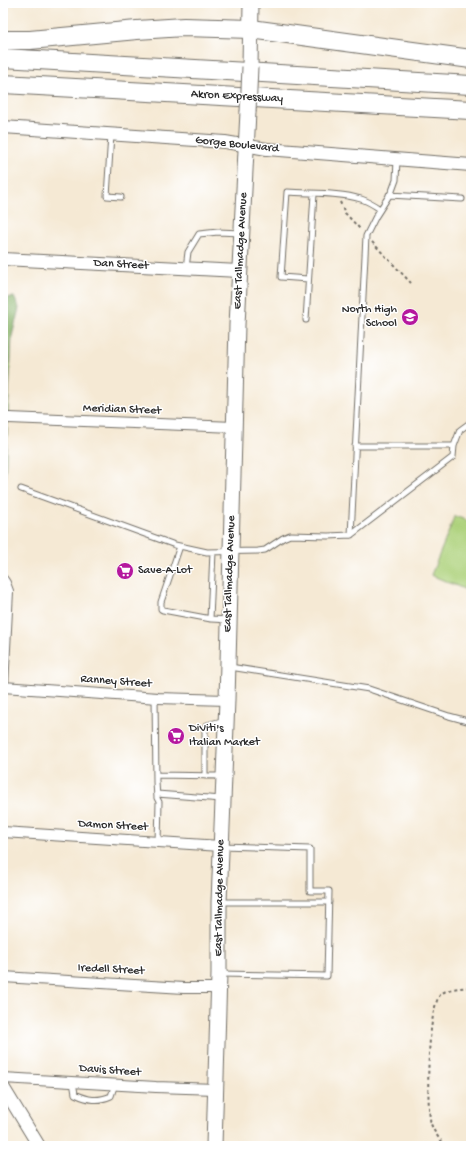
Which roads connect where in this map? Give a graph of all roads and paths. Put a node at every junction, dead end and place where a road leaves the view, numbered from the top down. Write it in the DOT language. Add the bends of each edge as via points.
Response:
graph roads {
  1 [pos="251,3"];
  2 [pos="251,29"];
  3 [pos="3,40"];
  4 [pos="3,58"];
  5 [pos="471,59"];
  6 [pos="3,84"];
  7 [pos="471,85"];
  8 [pos="471,110"];
  9 [pos="3,127"];
  10 [pos="111,135"];
  11 [pos="247,145"];
  12 [pos="397,160"];
  13 [pos="471,165"];
  14 [pos="314,194"];
  15 [pos="389,195"];
  16 [pos="121,197"];
  17 [pos="462,199"];
  18 [pos="380,209"];
  19 [pos="242,233"];
  20 [pos="3,259"];
  21 [pos="186,268"];
  22 [pos="239,271"];
  23 [pos="308,278"];
  24 [pos="306,320"];
  25 [pos="9,418"];
  26 [pos="471,422"];
  27 [pos="234,427"];
  28 [pos="355,446"];
  29 [pos="454,446"];
  30 [pos="21,489"];
  31 [pos="351,535"];
  32 [pos="180,546"];
  33 [pos="213,552"];
  34 [pos="231,552"];
  35 [pos="3,580"];
  36 [pos="210,618"];
  37 [pos="229,620"];
  38 [pos="228,666"];
  39 [pos="3,687"];
  40 [pos="155,697"];
  41 [pos="227,700"];
  42 [pos="226,720"];
  43 [pos="471,722"];
  44 [pos="156,775"];
  45 [pos="205,776"];
  46 [pos="224,776"];
  47 [pos="157,794"];
  48 [pos="223,799"];
  49 [pos="3,832"];
  50 [pos="158,842"];
  51 [pos="221,846"];
  52 [pos="219,902"];
  53 [pos="329,902"];
  54 [pos="3,977"];
  55 [pos="219,981"];
  56 [pos="471,987"];
  57 [pos="3,1078"];
  58 [pos="73,1082"];
  59 [pos="115,1084"];
  60 [pos="3,1087"];
  61 [pos="216,1089"];
  62 [pos="39,1146"];
  63 [pos="214,1146"];
  64 [pos="447,1146"];
  1 -- 2 [label="main road, East Tallmadge Avenue"];
  2 -- 3 [label="highway" via="184,27"];
  2 -- 5 [label="highway"];
  2 -- 11 [label="main road, East Tallmadge Avenue, bridge"];
  4 -- 7 [label="highway"];
  6 -- 8 [label="highway, Akron Expressway"];
  9 -- 10 [label="street, Gorge Boulevard"];
  10 -- 11 [label="street, Gorge Boulevard"];
  10 -- 16 [label="lane" via="107,196"];
  11 -- 12 [label="street, Gorge Boulevard"];
  11 -- 19 [label="main road, East Tallmadge Avenue"];
  12 -- 13 [label="street, Gorge Boulevard"];
  12 -- 15 [label="lane" via="396,180"];
  14 -- 18 [label="lane" via="360,199"];
  14 -- 23 [label="lane"];
  14 -- 23 [label="lane" via="287,192 281,277"];
  15 -- 17 [label="lane"];
  15 -- 18 [label="lane"];
  18 -- 28 [label="lane" via="366,236"];
  19 -- 21 [label="lane" via="199,234 188,252"];
  19 -- 22 [label="main road, East Tallmadge Avenue"];
  20 -- 21 [label="street, Dan Street"];
  21 -- 22 [label="street, Dan Street"];
  22 -- 27 [label="main road, East Tallmadge Avenue"];
  23 -- 24 [label="lane"];
  25 -- 27 [label="street, Meridian Street"];
  26 -- 29 [label="lane" via="460,430"];
  27 -- 34 [label="main road, East Tallmadge Avenue"];
  28 -- 29 [label="lane"];
  28 -- 31 [label="lane"];
  29 -- 31 [label="lane" via="453,457"];
  30 -- 32 [label="lane"];
  31 -- 34 [label="lane" via="290,535 265,550"];
  32 -- 33 [label="lane"];
  32 -- 36 [label="lane" via="161,602 161,609"];
  33 -- 34 [label="lane"];
  33 -- 36 [label="lane"];
  34 -- 37 [label="main road, East Tallmadge Avenue"];
  35 -- 39 [label="street" via="8,590"];
  36 -- 37 [label="lane"];
  37 -- 38 [label="main road, East Tallmadge Avenue"];
  38 -- 41 [label="main road, East Tallmadge Avenue"];
  38 -- 43 [label="lane" via="369,689"];
  39 -- 40 [label="street, Ranney Street"];
  40 -- 41 [label="street, Ranney Street"];
  40 -- 44 [label="lane"];
  41 -- 42 [label="main road, East Tallmadge Avenue"];
  42 -- 45 [label="lane" via="207,725 205,728"];
  42 -- 46 [label="main road, East Tallmadge Avenue"];
  44 -- 45 [label="lane"];
  44 -- 47 [label="lane"];
  45 -- 46 [label="lane"];
  46 -- 48 [label="main road, East Tallmadge Avenue"];
  47 -- 48 [label="lane"];
  47 -- 50 [label="lane"];
  48 -- 51 [label="main road, East Tallmadge Avenue"];
  49 -- 50 [label="street, Damon Street"];
  50 -- 51 [label="street, Damon Street"];
  51 -- 52 [label="main road, East Tallmadge Avenue"];
  51 -- 53 [label="lane" via="310,849 310,891 329,891"];
  52 -- 53 [label="lane"];
  52 -- 55 [label="main road, East Tallmadge Avenue"];
  53 -- 55 [label="lane" via="327,976"];
  54 -- 55 [label="street, Iredell Street" via="184,988"];
  55 -- 61 [label="main road, East Tallmadge Avenue"];
  56 -- 64 [label="path" via="449,990 441,994 432,1016 428,1070 429,1107 432,1124 441,1142"];
  57 -- 58 [label="street, Davis Street"];
  58 -- 59 [label="street, Davis Street"];
  58 -- 59 [label="lane" via="75,1094 93,1100 111,1096"];
  59 -- 61 [label="street, Davis Street"];
  60 -- 62 [label="street"];
  61 -- 63 [label="main road, East Tallmadge Avenue"];
}
